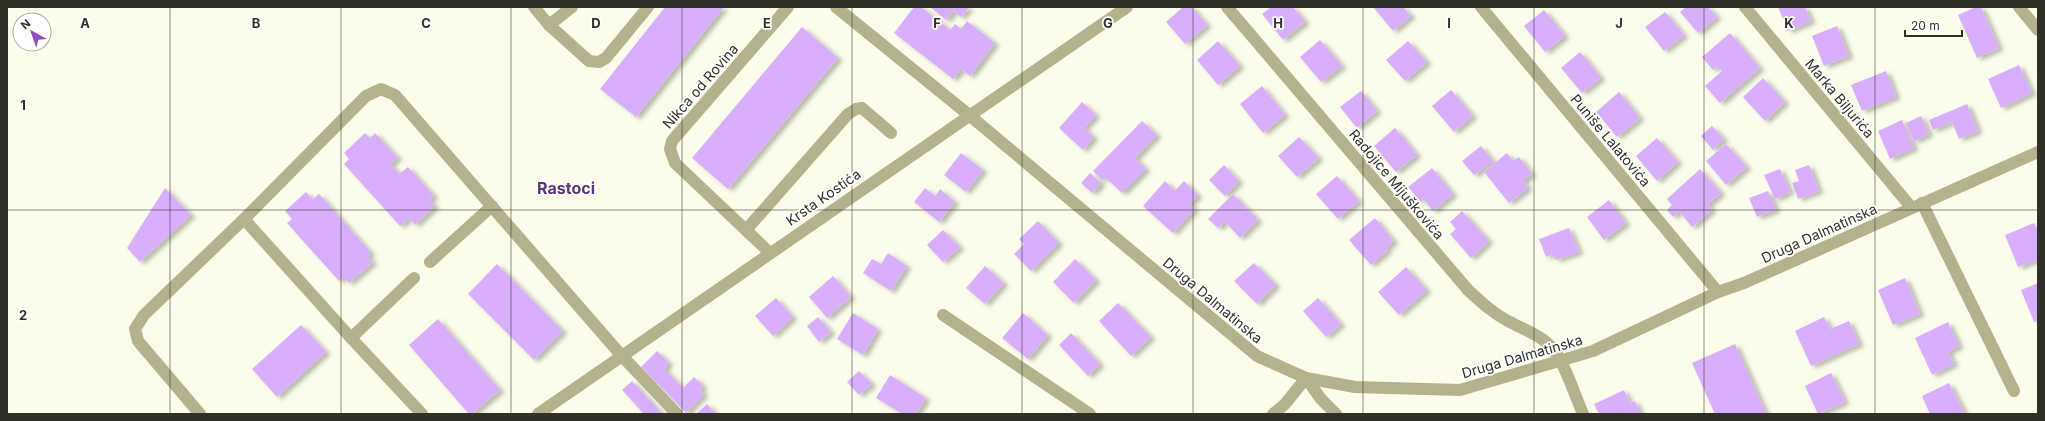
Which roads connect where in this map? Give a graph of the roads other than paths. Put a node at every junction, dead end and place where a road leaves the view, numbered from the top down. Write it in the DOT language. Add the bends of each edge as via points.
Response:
graph roads {
  1 [pos="534,7"];
  2 [pos="572,7"];
  3 [pos="648,7"];
  4 [pos="788,7"];
  5 [pos="836,7"];
  6 [pos="1127,7"];
  7 [pos="1227,7"];
  8 [pos="1481,7"];
  9 [pos="1745,7"];
  10 [pos="2019,7"];
  11 [pos="549,25"];
  12 [pos="2038,30"];
  13 [pos="969,115"];
  14 [pos="891,133"];
  15 [pos="2038,152"];
  16 [pos="1916,205"];
  17 [pos="492,206"];
  18 [pos="244,219"];
  19 [pos="746,230"];
  20 [pos="770,253"];
  21 [pos="430,262"];
  22 [pos="414,278"];
  23 [pos="1718,292"];
  24 [pos="943,315"];
  25 [pos="351,338"];
  26 [pos="621,355"];
  27 [pos="1560,360"];
  28 [pos="1306,378"];
  29 [pos="2014,391"];
  30 [pos="200,414"];
  31 [pos="422,414"];
  32 [pos="538,414"];
  33 [pos="677,414"];
  34 [pos="1090,414"];
  35 [pos="1273,414"];
  36 [pos="1336,414"];
  37 [pos="1583,414"];
  1 -- 11 [label="street"];
  2 -- 11 [label="street"];
  3 -- 11 [label="street" via="606,58 599,62 589,61"];
  4 -- 19 [label="street, Nikca od Rovina" via="672,141 670,148 676,163"];
  5 -- 13 [label="street, Druga Dalmatinska"];
  6 -- 13 [label="street, Krsta Kostića"];
  7 -- 27 [label="street, Radojice Mijuškovića" via="1468,290 1490,310 1547,342"];
  8 -- 23 [label="street, Puniše Lalatovića"];
  9 -- 16 [label="street, Marka Biljurića"];
  10 -- 12 [label="street"];
  13 -- 20 [label="street, Krsta Kostića"];
  13 -- 28 [label="street, Druga Dalmatinska" via="1256,356"];
  14 -- 19 [label="street" via="862,108 848,114"];
  15 -- 16 [label="street, Druga Dalmatinska"];
  16 -- 23 [label="street, Druga Dalmatinska" via="1744,283"];
  16 -- 29 [label="street, Marka Biljurića"];
  17 -- 18 [label="street" via="395,94 381,89 366,96"];
  17 -- 21 [label="street"];
  17 -- 26 [label="street"];
  18 -- 25 [label="street"];
  18 -- 30 [label="street" via="144,315 135,329 138,341"];
  19 -- 20 [label="street, Nikca od Rovina"];
  20 -- 26 [label="street, Krsta Kostića"];
  22 -- 25 [label="street"];
  23 -- 27 [label="street, Druga Dalmatinska" via="1593,351"];
  24 -- 34 [label="street"];
  25 -- 31 [label="street"];
  26 -- 32 [label="street, Krsta Kostića"];
  26 -- 33 [label="street"];
  27 -- 28 [label="street, Druga Dalmatinska" via="1460,390 1355,387"];
  27 -- 37 [label="street, Radojice Mijuškovića"];
  28 -- 35 [label="street" via="1285,404"];
  28 -- 36 [label="street" via="1321,400"];
}
